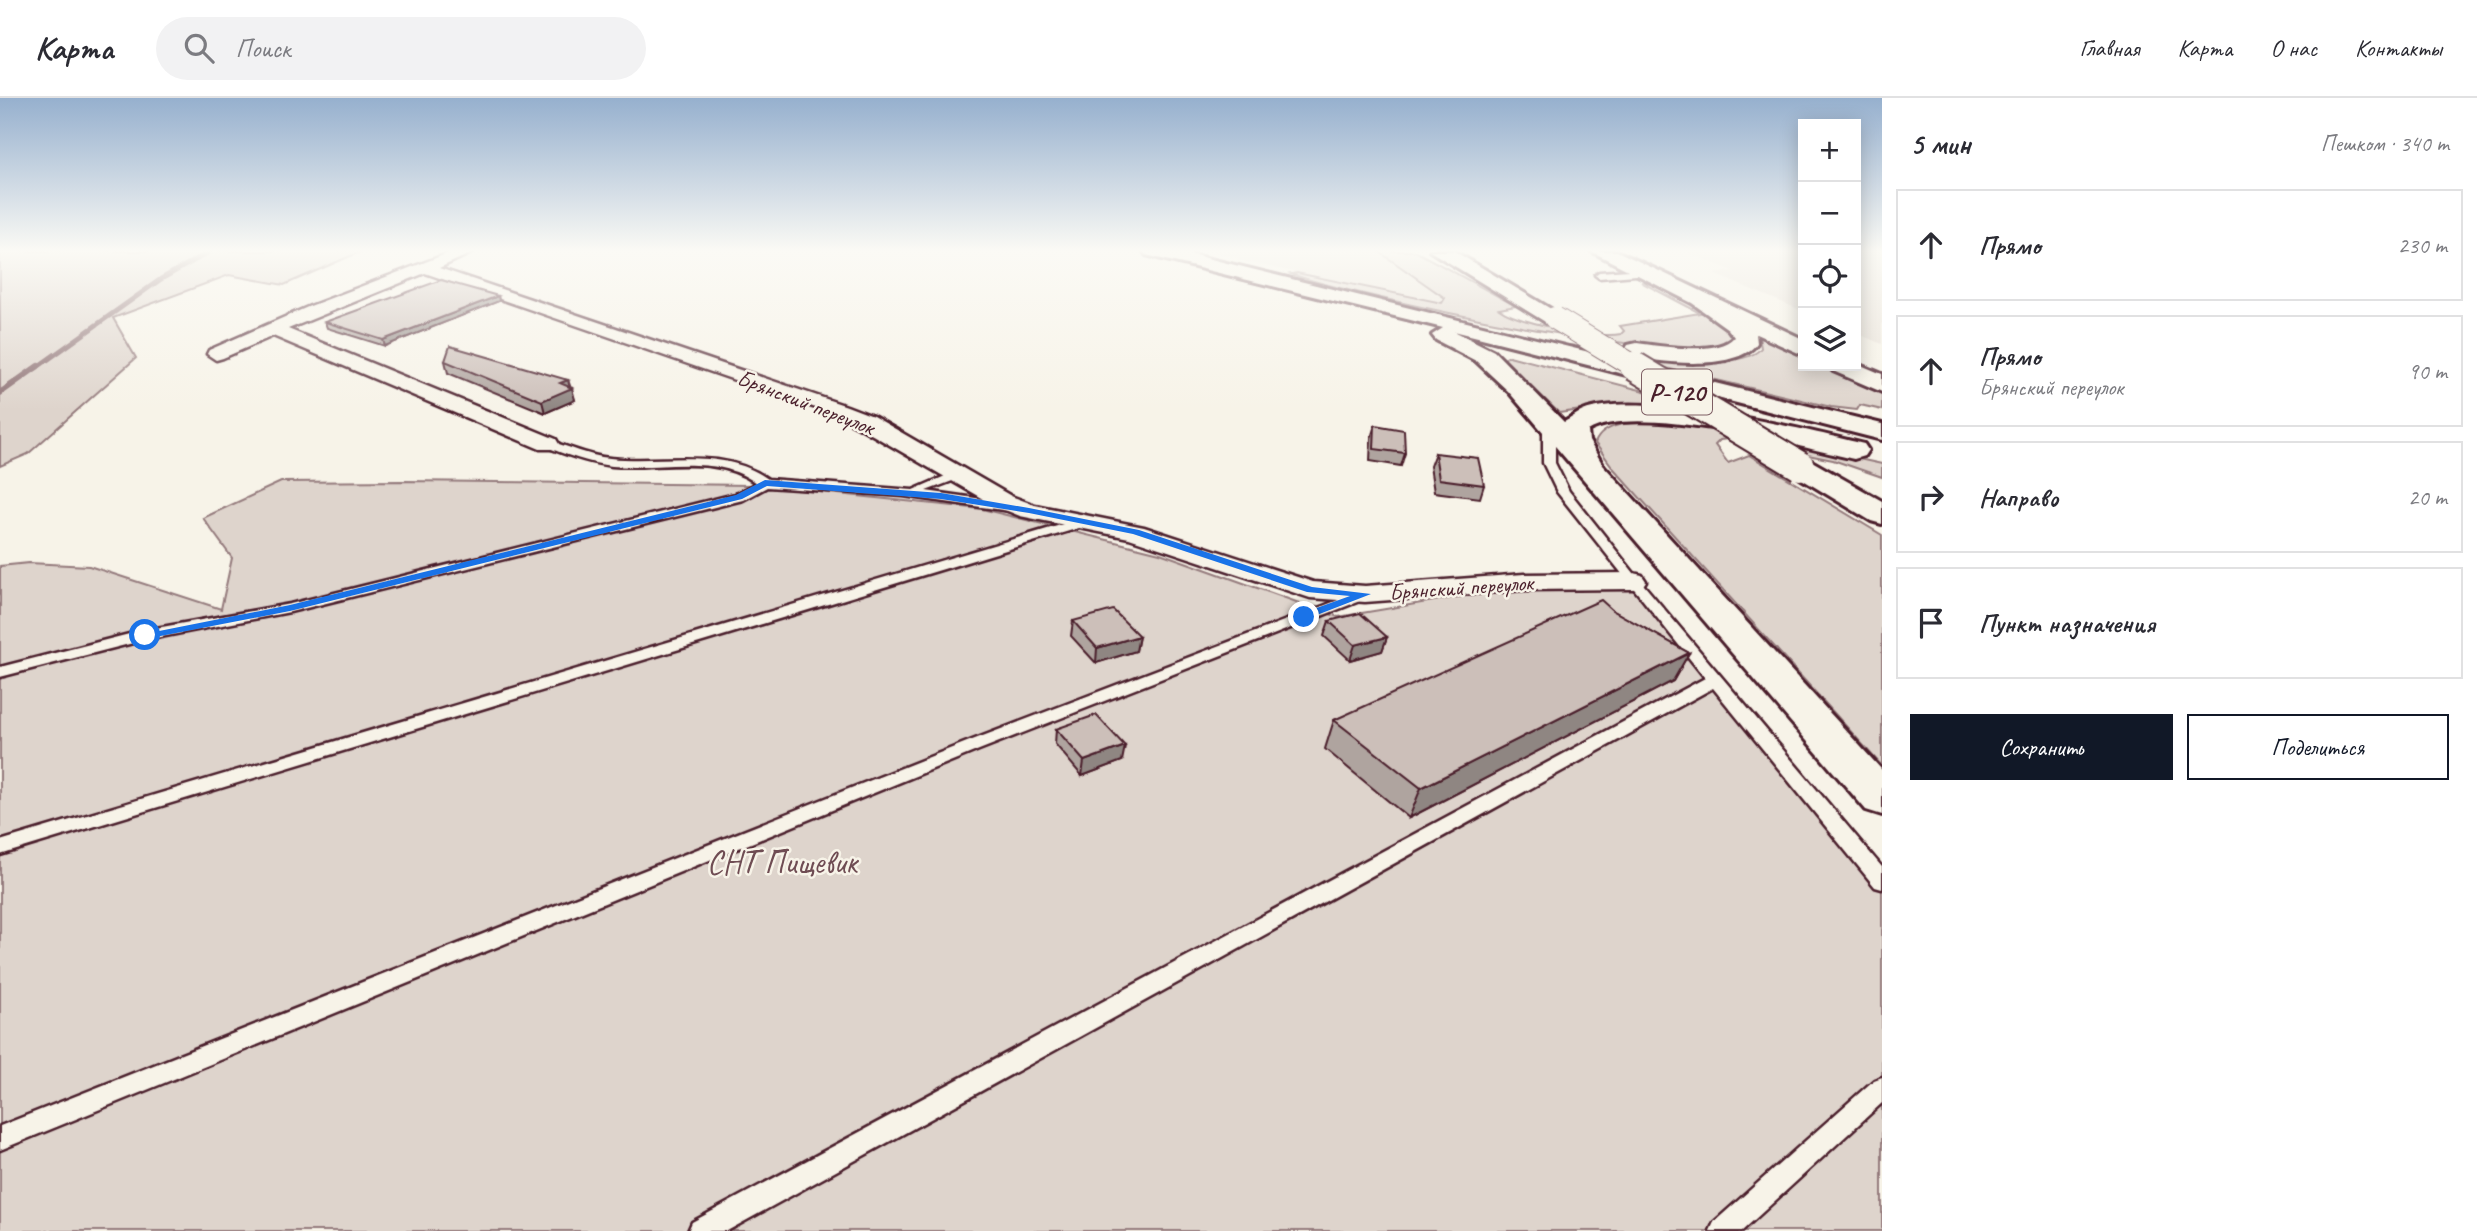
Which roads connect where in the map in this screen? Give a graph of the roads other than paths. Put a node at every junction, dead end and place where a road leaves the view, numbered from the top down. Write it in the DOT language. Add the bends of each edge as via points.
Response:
graph roads {
  1 [pos="335,304"];
  2 [pos="530,304"];
  3 [pos="1343,304"];
  4 [pos="1371,304"];
  5 [pos="1375,304"];
  6 [pos="1531,304"];
  7 [pos="1707,304"];
  8 [pos="1710,304"];
  9 [pos="1416,324"];
  10 [pos="272,329"];
  11 [pos="1798,346"];
  12 [pos="216,354"];
  13 [pos="1853,371"];
  14 [pos="1882,384"];
  15 [pos="1549,423"];
  16 [pos="1882,432"];
  17 [pos="548,444"];
  18 [pos="1882,445"];
  19 [pos="1882,456"];
  20 [pos="959,474"];
  21 [pos="1596,474"];
  22 [pos="765,483"];
  23 [pos="903,492"];
  24 [pos="1029,510"];
  25 [pos="1882,514"];
  26 [pos="1084,522"];
  27 [pos="1633,581"];
  28 [pos="1365,594"];
  29 [pos="0,672"];
  30 [pos="1716,679"];
  31 [pos="1882,799"];
  32 [pos="0,848"];
  33 [pos="1882,881"];
  34 [pos="1882,1088"];
  35 [pos="0,1138"];
  36 [pos="701,1231"];
  37 [pos="1723,1231"];
  1 -- 10 [label="street"];
  2 -- 20 [label="street, Брянский переулок" via="840,410"];
  3 -- 9 [label="highway"];
  4 -- 16 [label="highway"];
  5 -- 7 [label="highway" via="1639,351 1712,354 1745,343 1736,324"];
  6 -- 25 [label="highway, Р-120, bridge"];
  8 -- 11 [label="highway"];
  9 -- 15 [label="highway" via="1485,356"];
  9 -- 18 [label="highway"];
  10 -- 12 [label="street"];
  10 -- 17 [label="street"];
  13 -- 14 [label="highway"];
  15 -- 21 [label="highway"];
  15 -- 27 [label="lane" via="1549,463 1554,477"];
  17 -- 22 [label="lane" via="612,462 723,466 755,474"];
  19 -- 21 [label="highway" via="1707,420 1609,414 1585,418 1574,428 1575,441"];
  20 -- 23 [label="lane"];
  20 -- 24 [label="street, Брянский переулок" via="1003,501"];
  21 -- 31 [label="highway"];
  22 -- 23 [label="lane"];
  22 -- 29 [label="lane" via="739,497 303,605 145,635"];
  23 -- 24 [label="lane"];
  24 -- 26 [label="street, Брянский переулок"];
  26 -- 28 [label="street, Брянский переулок" via="1148,536 1310,590"];
  26 -- 32 [label="lane"];
  27 -- 28 [label="street, Брянский переулок" via="1524,582"];
  27 -- 30 [label="lane"];
  28 -- 35 [label="lane" via="973,746"];
  30 -- 33 [label="lane"];
  30 -- 36 [label="lane"];
  34 -- 37 [label="lane"];
}
